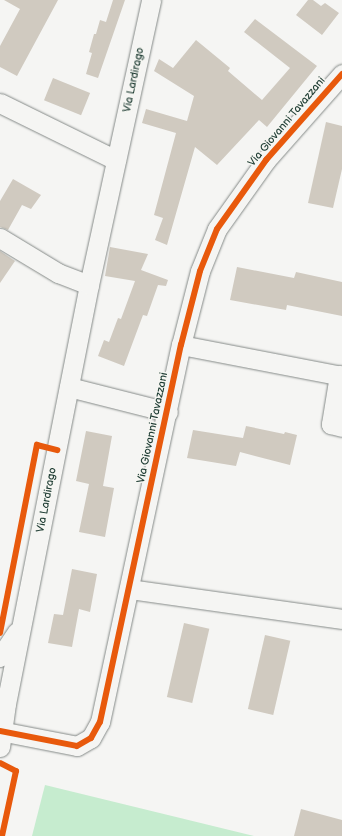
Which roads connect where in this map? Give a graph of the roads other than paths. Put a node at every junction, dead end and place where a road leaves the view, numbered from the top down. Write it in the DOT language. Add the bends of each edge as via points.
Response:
graph roads {
  1 [pos="151,0"];
  2 [pos="342,74"];
  3 [pos="0,103"];
  4 [pos="116,160"];
  5 [pos="0,238"];
  6 [pos="89,285"];
  7 [pos="181,345"];
  8 [pos="340,376"];
  9 [pos="69,387"];
  10 [pos="168,412"];
  11 [pos="342,426"];
  12 [pos="129,589"];
  13 [pos="342,619"];
  14 [pos="22,624"];
  15 [pos="0,656"];
  16 [pos="1,736"];
  1 -- 4 [label="street, Via Lardirago"];
  2 -- 7 [label="street, Via Giovanni Tavazzani" via="266,160 217,229 200,271"];
  3 -- 4 [label="street"];
  4 -- 6 [label="street, Via Lardirago"];
  5 -- 6 [label="street" via="58,273"];
  6 -- 9 [label="street, Via Lardirago"];
  7 -- 8 [label="street"];
  7 -- 10 [label="street, Via Giovanni Tavazzani"];
  8 -- 11 [label="street" via="330,424"];
  9 -- 10 [label="street, Via Giovanni Tavazzani"];
  9 -- 14 [label="street, Via Lardirago"];
  10 -- 12 [label="street, Via Giovanni Tavazzani"];
  12 -- 13 [label="street"];
  12 -- 16 [label="street, Via Giovanni Tavazzani" via="100,722 91,738 77,746"];
  14 -- 15 [label="street"];
  14 -- 16 [label="street, Via Lardirago"];
}
